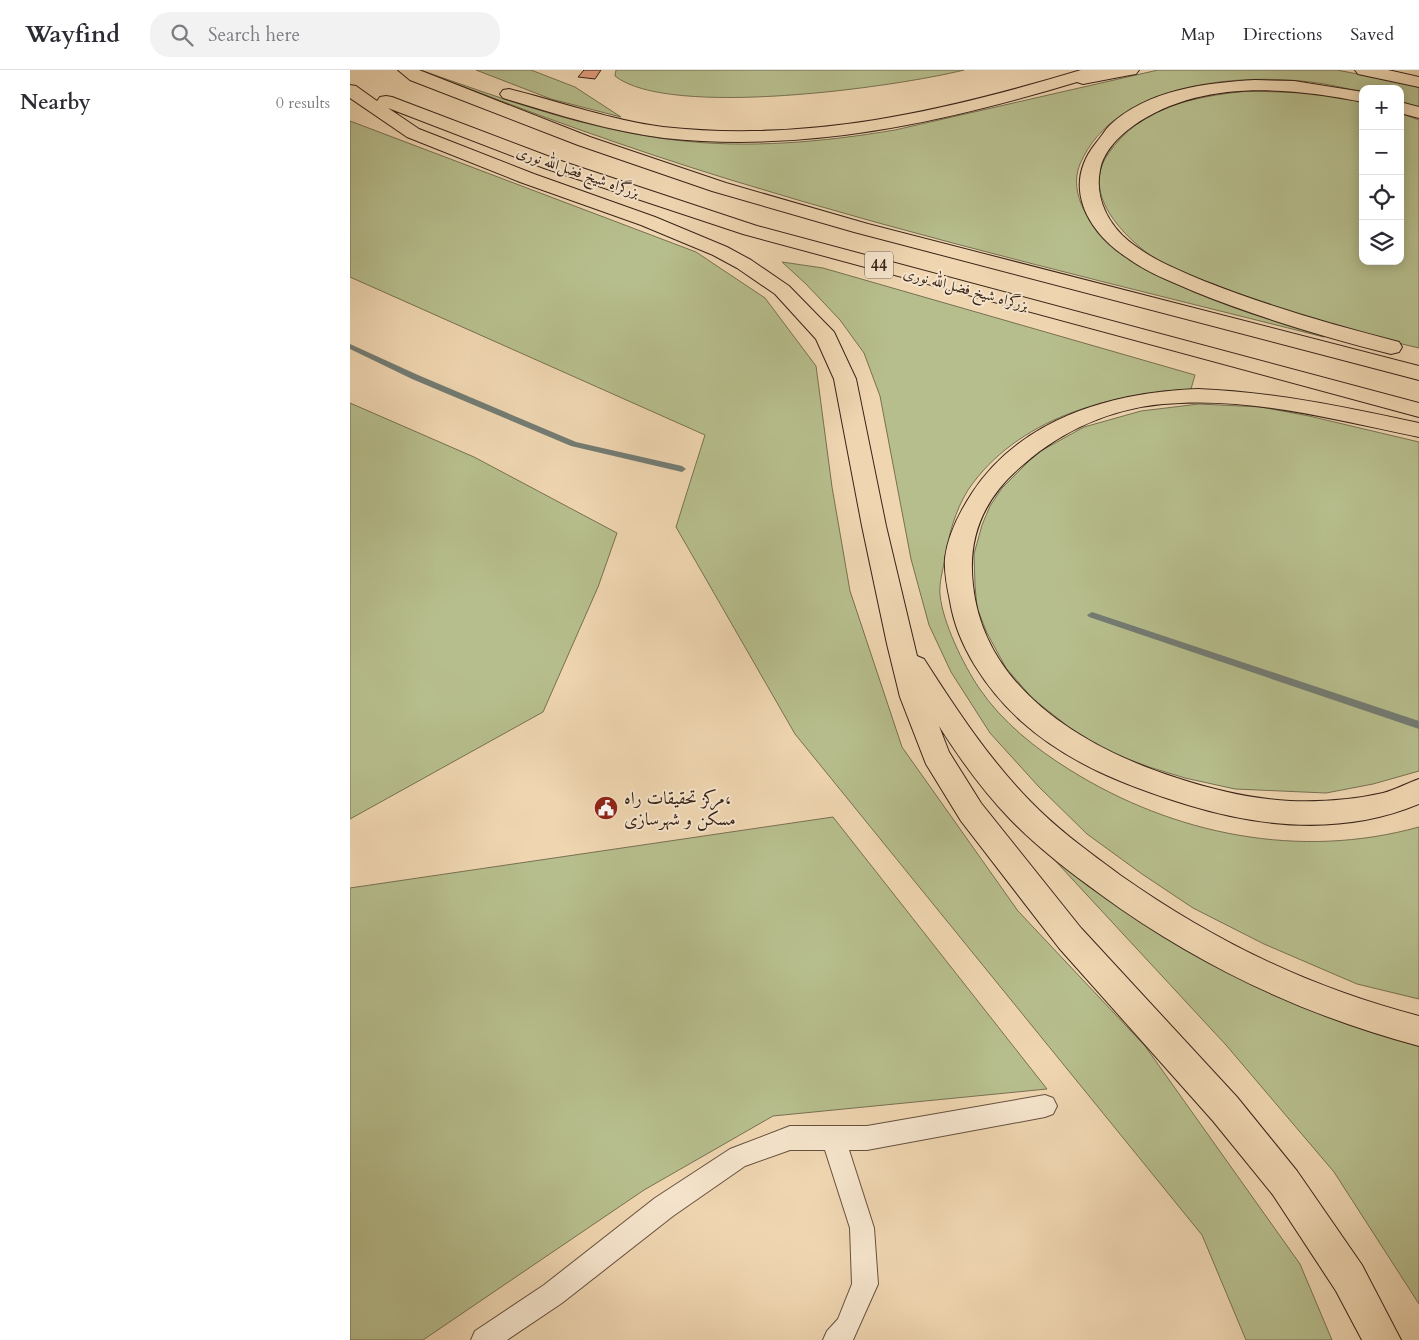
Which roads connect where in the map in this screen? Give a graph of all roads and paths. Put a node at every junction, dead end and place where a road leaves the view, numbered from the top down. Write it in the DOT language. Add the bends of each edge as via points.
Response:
graph roads {
  1 [pos="407,70"];
  2 [pos="442,70"];
  3 [pos="1099,70"];
  4 [pos="1130,70"];
  5 [pos="1364,70"];
  6 [pos="1419,82"];
  7 [pos="1044,87"];
  8 [pos="350,89"];
  9 [pos="1359,96"];
  10 [pos="1404,108"];
  11 [pos="1419,114"];
  12 [pos="1419,356"];
  13 [pos="1419,374"];
  14 [pos="1419,410"];
  15 [pos="1419,430"];
  16 [pos="900,644"];
  17 [pos="1419,791"];
  18 [pos="1419,1031"];
  19 [pos="1045,1106"];
  20 [pos="834,1138"];
  21 [pos="484,1340"];
  22 [pos="836,1340"];
  23 [pos="1382,1340"];
  1 -- 13 [label="highway, بزرگراه شیخ فضل‌الله نوری / 44" via="584,141 718,187 861,228"];
  2 -- 7 [label="highway" via="551,108 625,126 697,136 732,137 864,129 964,110"];
  3 -- 7 [label="highway"];
  4 -- 7 [label="highway"];
  5 -- 6 [label="highway"];
  8 -- 14 [label="highway, بزرگراه شیخ فضل‌الله نوری / 44" via="551,164 742,227"];
  8 -- 16 [label="highway" via="413,133 720,251 782,290 826,337 845,378"];
  9 -- 12 [label="highway" via="1301,87 1243,86 1198,92 1151,106 1129,118 1112,132 1101,147 1088,178 1092,206 1107,230 1125,248 1152,266 1269,313"];
  10 -- 11 [label="highway"];
  15 -- 17 [label="highway" via="1290,404 1210,395 1163,397 1111,407 1063,425 1026,448 997,474 968,522 958,558 962,604 975,642 998,678 1028,712 1067,742 1126,772 1238,807 1291,813 1384,804"];
  16 -- 18 [label="highway" via="960,738 1020,811 1118,891 1178,930 1264,976 1346,1010"];
  16 -- 23 [label="highway" via="914,697 936,756 971,812 1070,938 1225,1110 1285,1183 1349,1278"];
  19 -- 20 [label="lane" via="867,1138"];
  20 -- 21 [label="lane" via="790,1138 738,1157 664,1207 554,1294"];
  20 -- 22 [label="lane" via="862,1228 865,1284 847,1328"];
}
